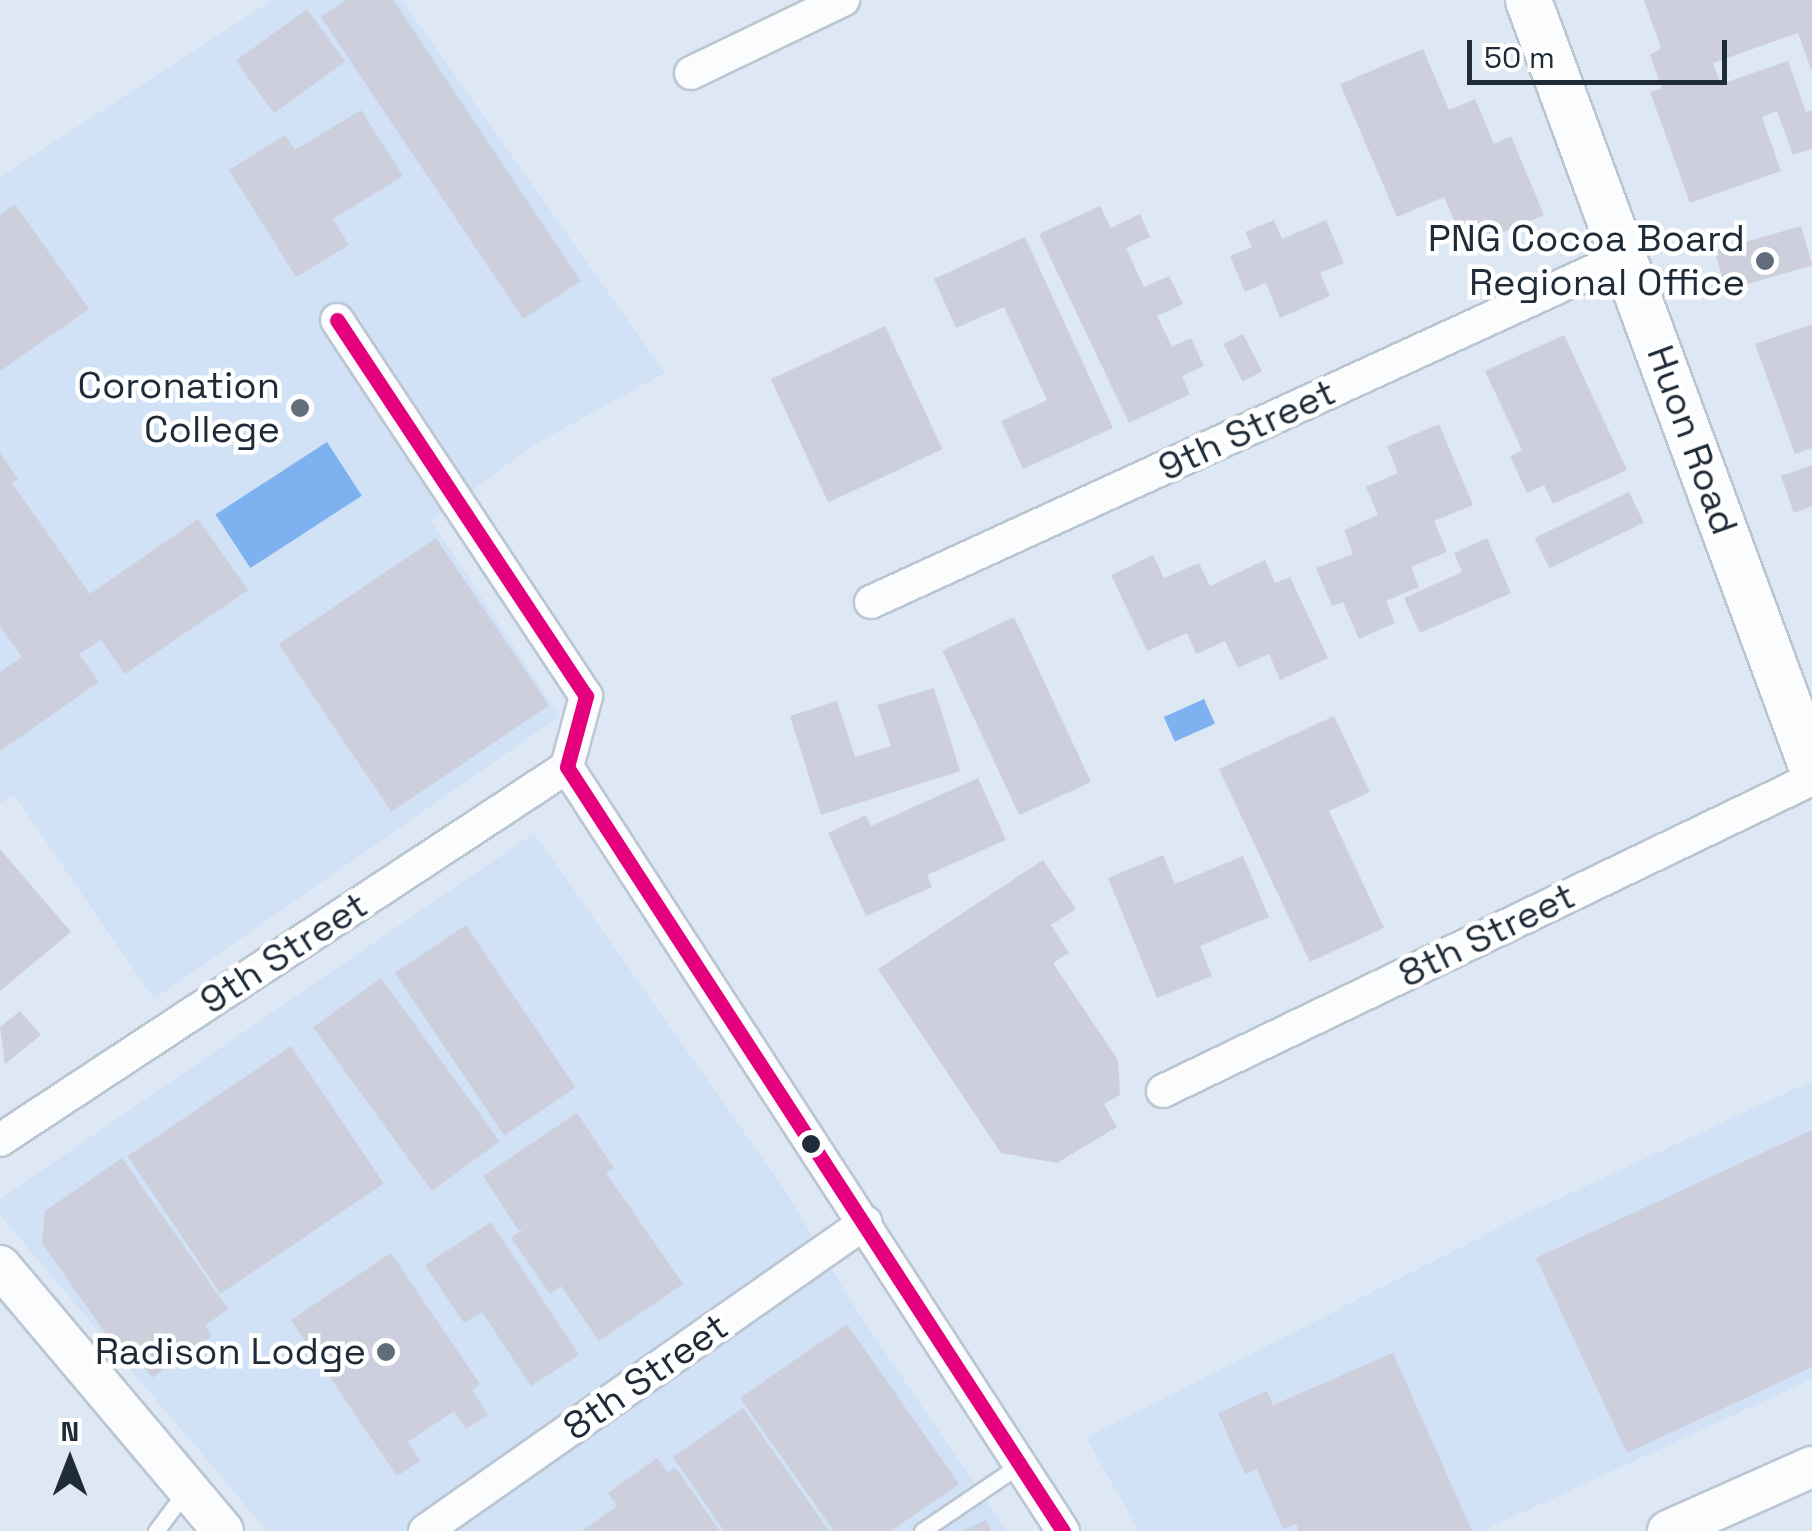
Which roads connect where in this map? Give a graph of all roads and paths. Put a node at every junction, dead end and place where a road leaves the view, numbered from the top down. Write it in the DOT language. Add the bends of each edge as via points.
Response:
graph roads {
  1 [pos="843,0"];
  2 [pos="1528,0"];
  3 [pos="691,73"];
  4 [pos="1624,257"];
  5 [pos="337,320"];
  6 [pos="870,602"];
  7 [pos="568,767"];
  8 [pos="1812,768"];
  9 [pos="1812,780"];
  10 [pos="1163,1091"];
  11 [pos="0,1140"];
  12 [pos="866,1222"];
  13 [pos="0,1266"];
  14 [pos="1812,1448"];
  15 [pos="1020,1464"];
  16 [pos="1812,1467"];
  17 [pos="188,1489"];
  18 [pos="1747,1492"];
  19 [pos="156,1531"];
  20 [pos="223,1531"];
  21 [pos="425,1531"];
  22 [pos="922,1531"];
  23 [pos="1063,1531"];
  24 [pos="1668,1531"];
  1 -- 3 [label="street"];
  2 -- 4 [label="main road, Huon Road"];
  4 -- 6 [label="street, 9th Street"];
  4 -- 8 [label="main road, Huon Road"];
  5 -- 7 [label="street" via="586,696"];
  7 -- 11 [label="street, 9th Street"];
  7 -- 12 [label="street"];
  9 -- 10 [label="street, 8th Street"];
  12 -- 15 [label="street"];
  12 -- 21 [label="street, 8th Street"];
  13 -- 17 [label="street"];
  14 -- 18 [label="street"];
  15 -- 22 [label="lane"];
  15 -- 23 [label="street"];
  16 -- 18 [label="street"];
  17 -- 19 [label="lane"];
  17 -- 20 [label="street"];
  18 -- 24 [label="street"];
}
